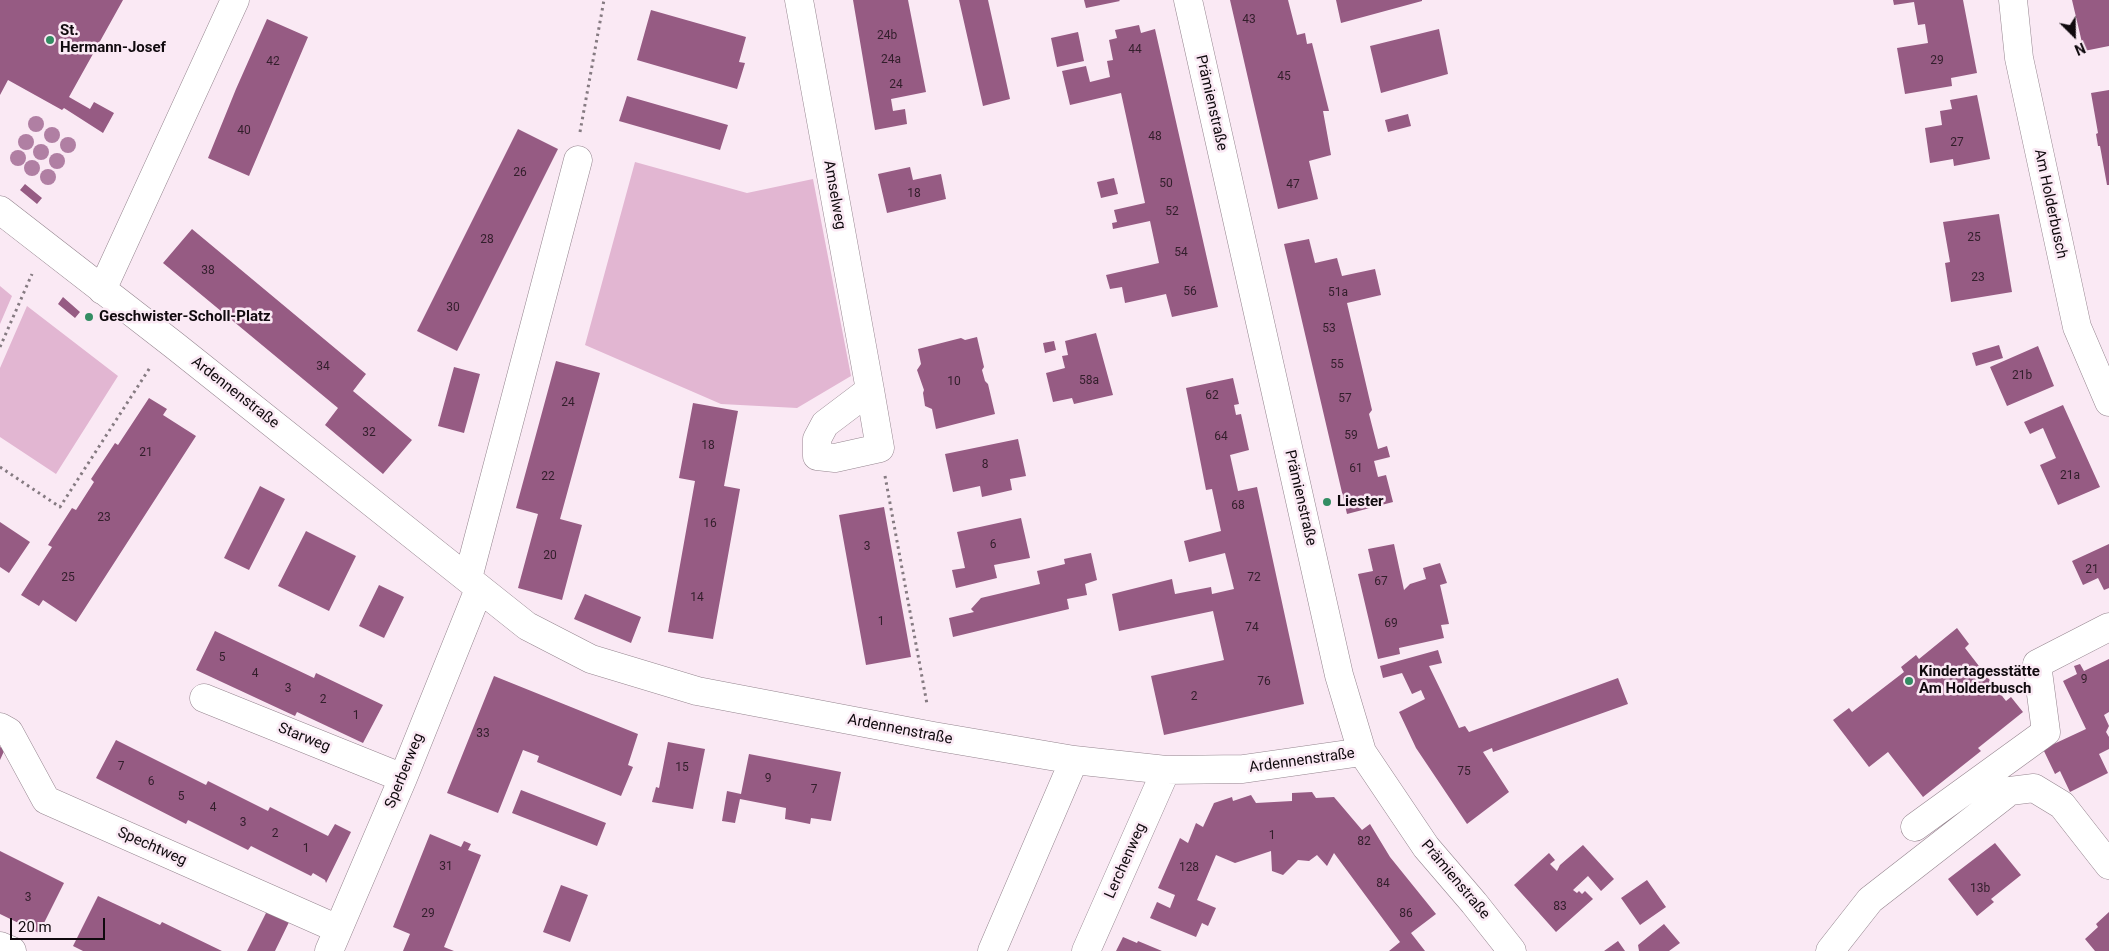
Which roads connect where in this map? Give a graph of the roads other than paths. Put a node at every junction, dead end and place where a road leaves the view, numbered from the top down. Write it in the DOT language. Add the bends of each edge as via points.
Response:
graph roads {
  1 [pos="235,0"];
  2 [pos="799,0"];
  3 [pos="1188,0"];
  4 [pos="2013,0"];
  5 [pos="578,160"];
  6 [pos="0,210"];
  7 [pos="102,290"];
  8 [pos="870,390"];
  9 [pos="2109,402"];
  10 [pos="473,584"];
  11 [pos="2109,627"];
  12 [pos="204,698"];
  13 [pos="0,727"];
  14 [pos="1362,752"];
  15 [pos="1074,760"];
  16 [pos="1166,770"];
  17 [pos="403,778"];
  18 [pos="1915,827"];
  19 [pos="2109,865"];
  20 [pos="333,940"];
  21 [pos="0,946"];
  22 [pos="12,951"];
  23 [pos="992,951"];
  24 [pos="1086,951"];
  25 [pos="1512,951"];
  26 [pos="1830,951"];
  1 -- 7 [label="street"];
  2 -- 8 [label="street, Amselweg"];
  3 -- 14 [label="street, Prämienstraße" via="1339,675"];
  4 -- 9 [label="street, Am Holderbusch" via="2019,58 2077,327"];
  5 -- 10 [label="street"];
  6 -- 7 [label="street, Ardennenstraße"];
  7 -- 10 [label="street, Ardennenstraße"];
  8 -- 8 [label="street, Amselweg" via="880,448 835,458 817,456 817,439 825,424"];
  10 -- 15 [label="street, Ardennenstraße" via="527,626 591,659 697,691"];
  10 -- 17 [label="street, Sperberweg"];
  11 -- 18 [label="street" via="2037,664 2046,732"];
  12 -- 17 [label="street, Starweg"];
  13 -- 20 [label="street, Spechtweg" via="9,732 46,800"];
  14 -- 16 [label="street, Ardennenstraße" via="1244,770"];
  14 -- 25 [label="street, Prämienstraße" via="1426,847"];
  15 -- 16 [label="street, Ardennenstraße"];
  15 -- 23 [label="street"];
  16 -- 24 [label="street, Lerchenweg"];
  17 -- 20 [label="street, Sperberweg"];
  19 -- 26 [label="street" via="2062,805 2034,788 2010,791 1870,900"];
  21 -- 22 [label="street"];
}
